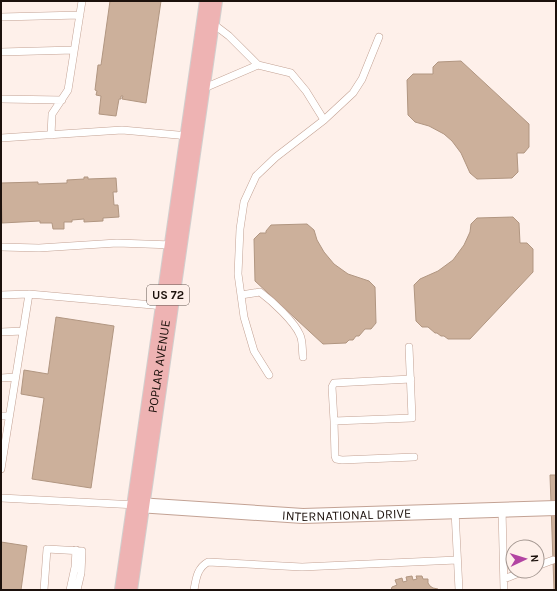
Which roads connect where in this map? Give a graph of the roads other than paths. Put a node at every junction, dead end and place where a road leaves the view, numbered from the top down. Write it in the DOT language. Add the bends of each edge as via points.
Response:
graph roads {
  1 [pos="82,1"];
  2 [pos="209,11"];
  3 [pos="80,15"];
  4 [pos="1,17"];
  5 [pos="379,37"];
  6 [pos="74,50"];
  7 [pos="1,52"];
  8 [pos="258,65"];
  9 [pos="198,90"];
  10 [pos="1,99"];
  11 [pos="62,100"];
  12 [pos="324,120"];
  13 [pos="51,135"];
  14 [pos="191,136"];
  15 [pos="1,138"];
  16 [pos="175,245"];
  17 [pos="1,247"];
  18 [pos="29,294"];
  19 [pos="1,295"];
  20 [pos="240,295"];
  21 [pos="167,306"];
  22 [pos="23,331"];
  23 [pos="1,332"];
  24 [pos="409,347"];
  25 [pos="303,357"];
  26 [pos="269,375"];
  27 [pos="15,377"];
  28 [pos="1,378"];
  29 [pos="411,379"];
  30 [pos="1,416"];
  31 [pos="10,416"];
  32 [pos="334,421"];
  33 [pos="414,457"];
  34 [pos="1,465"];
  35 [pos="1,498"];
  36 [pos="138,505"];
  37 [pos="556,508"];
  38 [pos="502,509"];
  39 [pos="455,511"];
  40 [pos="76,550"];
  41 [pos="457,560"];
  42 [pos="553,560"];
  43 [pos="545,563"];
  44 [pos="504,579"];
  45 [pos="44,590"];
  46 [pos="70,590"];
  47 [pos="76,590"];
  48 [pos="126,590"];
  49 [pos="194,590"];
  50 [pos="458,590"];
  51 [pos="504,590"];
  1 -- 3 [label="lane"];
  2 -- 8 [label="lane"];
  2 -- 9 [label="main road, POPLAR AVENUE / US 72"];
  3 -- 4 [label="lane"];
  3 -- 6 [label="lane"];
  5 -- 12 [label="lane" via="362,79 353,93"];
  6 -- 7 [label="lane"];
  6 -- 11 [label="lane" via="68,90"];
  8 -- 9 [label="lane"];
  8 -- 12 [label="lane" via="291,73"];
  9 -- 14 [label="main road, POPLAR AVENUE / US 72"];
  10 -- 11 [label="lane"];
  11 -- 13 [label="lane" via="52,114"];
  12 -- 20 [label="lane" via="256,176 244,202 240,229"];
  13 -- 14 [label="lane" via="122,130"];
  13 -- 15 [label="lane"];
  14 -- 16 [label="main road, POPLAR AVENUE / US 72"];
  16 -- 17 [label="lane"];
  16 -- 21 [label="main road, POPLAR AVENUE / US 72"];
  18 -- 19 [label="lane"];
  18 -- 21 [label="lane"];
  18 -- 22 [label="lane"];
  20 -- 25 [label="lane" via="260,292 287,317 300,336"];
  20 -- 26 [label="lane" via="254,352"];
  21 -- 36 [label="main road, POPLAR AVENUE / US 72"];
  22 -- 23 [label="lane"];
  22 -- 27 [label="lane"];
  24 -- 29 [label="lane"];
  27 -- 28 [label="lane"];
  27 -- 31 [label="lane"];
  29 -- 32 [label="lane" via="334,383"];
  29 -- 32 [label="lane" via="412,418"];
  30 -- 31 [label="lane"];
  31 -- 34 [label="lane"];
  32 -- 33 [label="lane" via="336,459"];
  35 -- 36 [label="lane"];
  36 -- 39 [label="street, INTERNATIONAL DRIVE" via="303,516"];
  36 -- 48 [label="main road, POPLAR AVENUE / US 72"];
  37 -- 38 [label="street, INTERNATIONAL DRIVE"];
  38 -- 39 [label="street, INTERNATIONAL DRIVE"];
  38 -- 44 [label="lane"];
  39 -- 41 [label="lane"];
  40 -- 45 [label="lane" via="47,549"];
  40 -- 46 [label="lane"];
  40 -- 47 [label="lane" via="82,550 81,574"];
  41 -- 49 [label="lane" via="302,567 208,562 202,565"];
  41 -- 50 [label="lane"];
  42 -- 43 [label="lane"];
  44 -- 51 [label="lane"];
}
